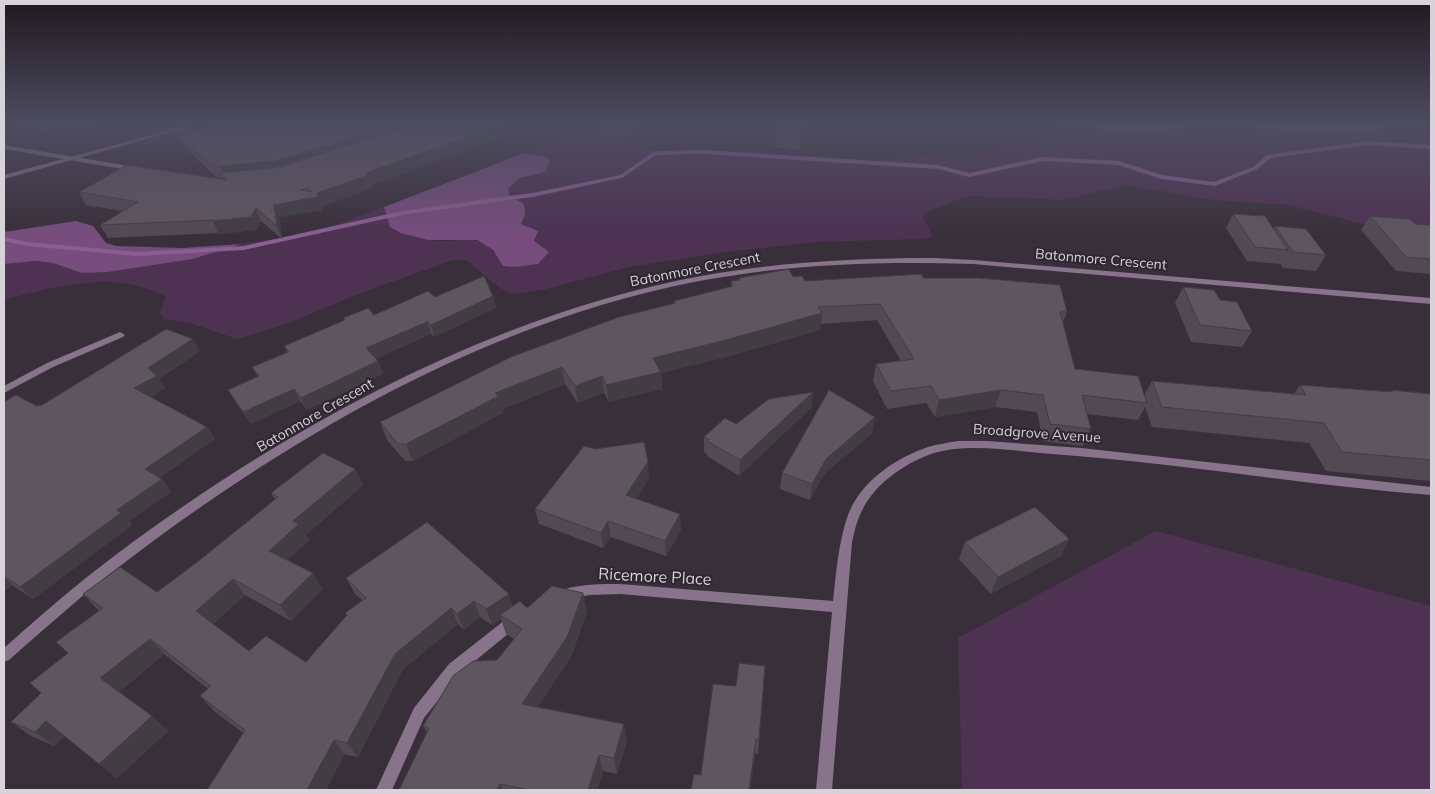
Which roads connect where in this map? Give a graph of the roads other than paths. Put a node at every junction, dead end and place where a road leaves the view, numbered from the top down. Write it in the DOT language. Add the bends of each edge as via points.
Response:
graph roads {
  1 [pos="56,162"];
  2 [pos="96,162"];
  3 [pos="146,170"];
  4 [pos="4,177"];
  5 [pos="1431,301"];
  6 [pos="120,335"];
  7 [pos="4,390"];
  8 [pos="1431,491"];
  9 [pos="554,598"];
  10 [pos="839,607"];
  11 [pos="528,612"];
  12 [pos="4,656"];
  13 [pos="384,790"];
  14 [pos="824,790"];
  1 -- 4 [label="street"];
  2 -- 3 [label="street"];
  5 -- 12 [label="street, Batonmore Crescent" via="930,260 796,266 664,286 495,339 347,409 215,491 126,555"];
  6 -- 7 [label="street" via="50,365"];
  8 -- 10 [label="street, Broadgrove Avenue" via="1081,452 987,445 958,445 931,450 907,460 878,480 863,498 852,519 846,542"];
  9 -- 10 [label="street, Ricemore Place" via="590,590 620,590"];
  10 -- 14 [label="street, Broadgrove Avenue"];
  11 -- 13 [label="street" via="454,669 419,713"];
}
